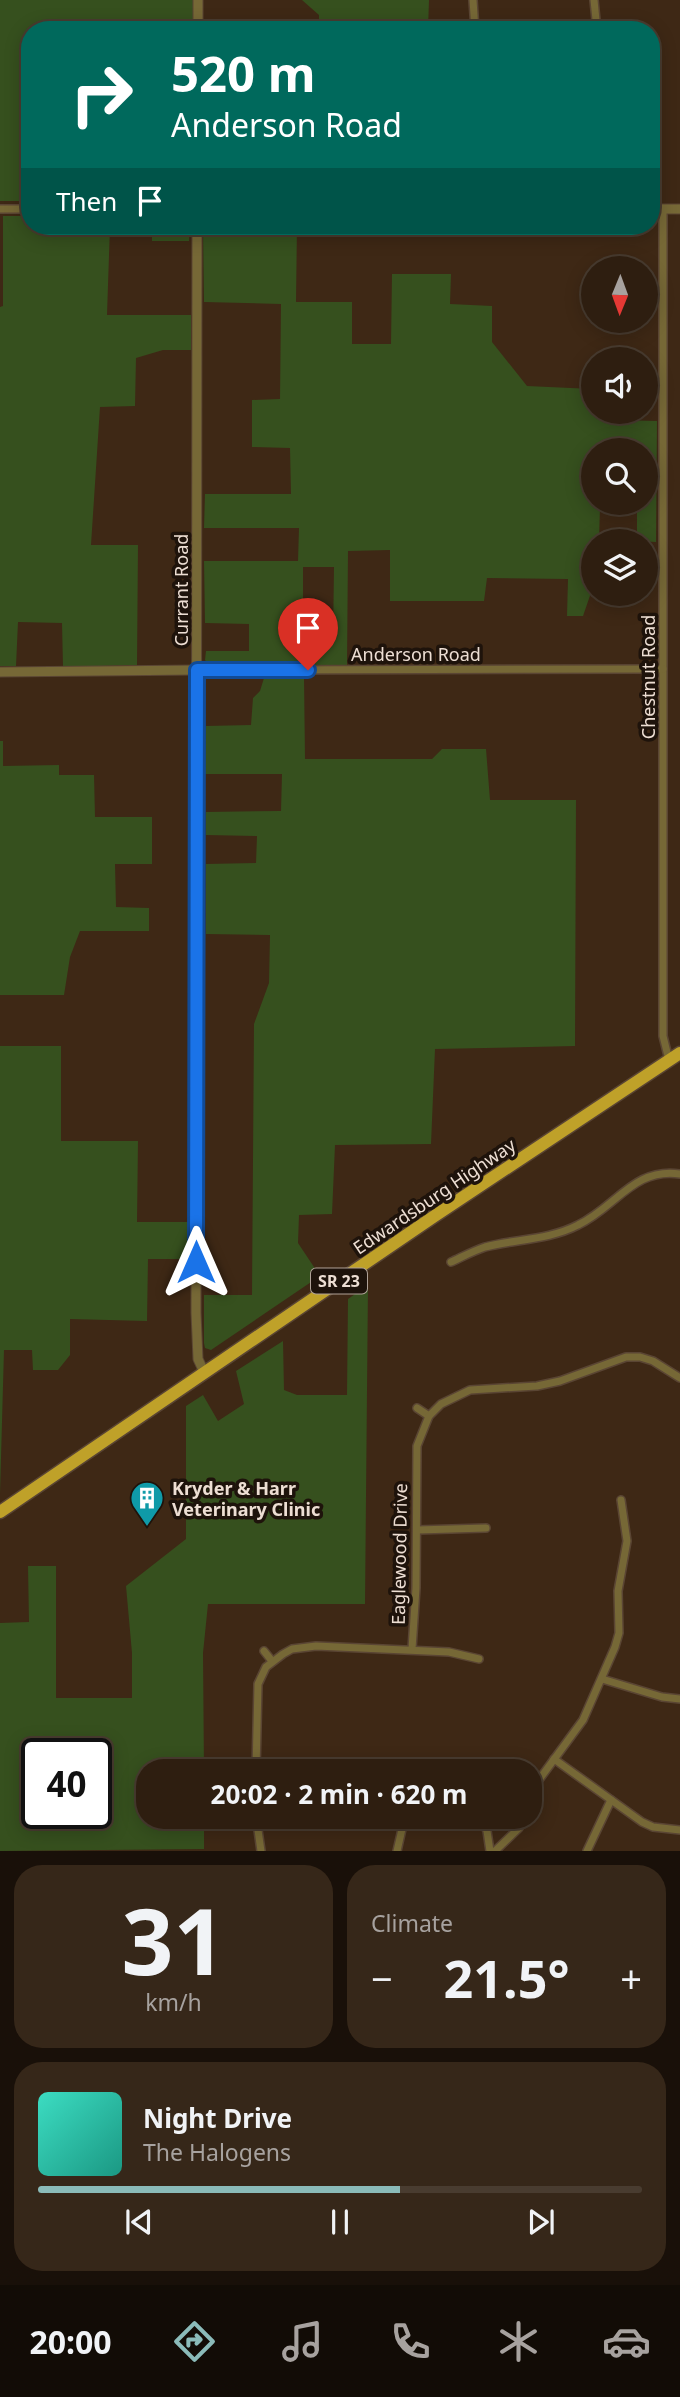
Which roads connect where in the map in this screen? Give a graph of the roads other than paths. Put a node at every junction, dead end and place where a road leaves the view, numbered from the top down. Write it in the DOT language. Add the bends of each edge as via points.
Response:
graph roads {
  1 [pos="198,0"];
  2 [pos="473,0"];
  3 [pos="594,0"];
  4 [pos="198,21"];
  5 [pos="474,21"];
  6 [pos="596,21"];
  7 [pos="0,209"];
  8 [pos="21,209"];
  9 [pos="663,209"];
  10 [pos="680,209"];
  11 [pos="197,235"];
  12 [pos="663,669"];
  13 [pos="197,670"];
  14 [pos="0,672"];
  15 [pos="675,1057"];
  16 [pos="680,1174"];
  17 [pos="451,1262"];
  18 [pos="204,1372"];
  19 [pos="680,1378"];
  20 [pos="418,1408"];
  21 [pos="429,1416"];
  22 [pos="621,1500"];
  23 [pos="0,1512"];
  24 [pos="486,1528"];
  25 [pos="416,1530"];
  26 [pos="412,1649"];
  27 [pos="264,1651"];
  28 [pos="480,1658"];
  29 [pos="272,1661"];
  30 [pos="602,1679"];
  31 [pos="680,1699"];
  32 [pos="256,1759"];
  33 [pos="554,1759"];
  34 [pos="542,1773"];
  35 [pos="611,1800"];
  36 [pos="258,1829"];
  37 [pos="401,1829"];
  38 [pos="518,1829"];
  39 [pos="680,1830"];
  40 [pos="487,1831"];
  41 [pos="509,1835"];
  42 [pos="261,1851"];
  43 [pos="397,1851"];
  44 [pos="493,1851"];
  45 [pos="587,1851"];
  1 -- 4 [label="street"];
  2 -- 5 [label="street"];
  3 -- 6 [label="street"];
  7 -- 8 [label="street"];
  9 -- 10 [label="street"];
  9 -- 12 [label="street, Chestnut Road"];
  11 -- 13 [label="street, Currant Road"];
  12 -- 13 [label="street, Anderson Road"];
  12 -- 15 [label="street, Chestnut Road" via="663,1036"];
  13 -- 14 [label="street, Anderson Road"];
  13 -- 18 [label="street, Currant Road" via="196,1313 198,1359"];
  15 -- 18 [label="main road, Edwardsburg Highway / SR 23"];
  16 -- 17 [label="street" via="651,1174 581,1224 561,1232 485,1247"];
  18 -- 23 [label="main road, Edwardsburg Highway / SR 23"];
  19 -- 21 [label="street" via="653,1361 626,1357 537,1386 470,1390"];
  20 -- 21 [label="street"];
  21 -- 25 [label="street, Eaglewood Drive" via="418,1446"];
  22 -- 30 [label="street" via="627,1541 617,1601 619,1633"];
  24 -- 25 [label="street"];
  25 -- 26 [label="street, Eaglewood Drive"];
  26 -- 28 [label="street"];
  26 -- 29 [label="street, Eaglewood Drive" via="302,1647"];
  27 -- 29 [label="street"];
  29 -- 32 [label="street" via="262,1674 257,1695"];
  30 -- 31 [label="street"];
  30 -- 33 [label="street" via="583,1720"];
  33 -- 34 [label="street"];
  33 -- 35 [label="street"];
  35 -- 39 [label="street" via="653,1827"];
  35 -- 45 [label="street"];
  36 -- 42 [label="street"];
  37 -- 43 [label="street"];
  38 -- 41 [label="street"];
  40 -- 41 [label="street"];
  40 -- 44 [label="street"];
  41 -- 44 [label="street"];
}
